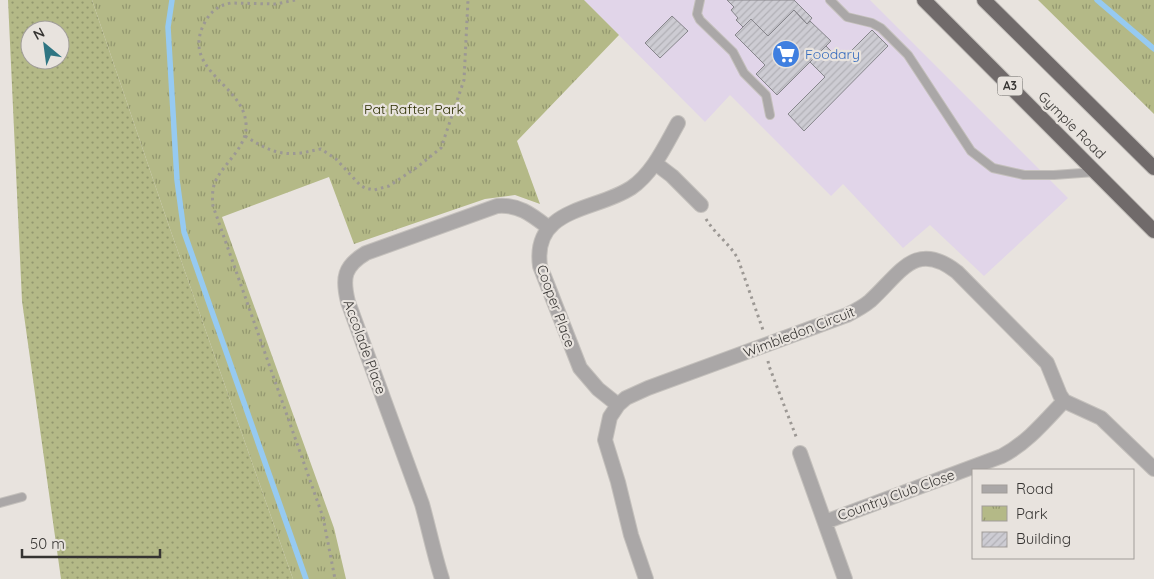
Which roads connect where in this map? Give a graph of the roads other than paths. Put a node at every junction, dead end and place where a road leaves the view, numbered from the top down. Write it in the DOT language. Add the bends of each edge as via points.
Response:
graph roads {
  1 [pos="700,0"];
  2 [pos="830,0"];
  3 [pos="924,0"];
  4 [pos="984,0"];
  5 [pos="770,115"];
  6 [pos="678,123"];
  7 [pos="655,163"];
  8 [pos="1154,168"];
  9 [pos="1095,172"];
  10 [pos="701,205"];
  11 [pos="549,228"];
  12 [pos="1154,231"];
  13 [pos="1064,401"];
  14 [pos="618,404"];
  15 [pos="800,454"];
  16 [pos="1154,469"];
  17 [pos="22,497"];
  18 [pos="0,503"];
  19 [pos="825,522"];
  20 [pos="442,579"];
  21 [pos="646,579"];
  22 [pos="845,579"];
  1 -- 5 [label="lane" via="697,14 700,20 733,52 744,73 766,95"];
  2 -- 9 [label="lane" via="847,17 881,28 908,56 971,151 992,168 1024,175"];
  3 -- 9 [label="highway, Gympie Road / A3"];
  4 -- 8 [label="highway, Gympie Road"];
  6 -- 7 [label="street"];
  7 -- 10 [label="street"];
  7 -- 11 [label="street" via="630,189 563,216"];
  9 -- 12 [label="highway, Gympie Road / A3"];
  11 -- 14 [label="street, Cooper Place" via="539,250 540,266 574,356 588,379"];
  11 -- 20 [label="street, Accolade Place" via="520,208 497,206 366,253 353,262 345,275 348,302 422,504"];
  13 -- 14 [label="street, Wimbledon Circuit" via="1051,370 1040,356 958,272 938,260 926,258 907,264 869,302 847,315 648,388"];
  13 -- 16 [label="street" via="1101,418"];
  13 -- 19 [label="street, Country Club Close" via="1028,438 1002,456"];
  14 -- 21 [label="street" via="610,417 605,440"];
  15 -- 19 [label="street, Country Club Close"];
  17 -- 18 [label="lane"];
  19 -- 22 [label="street, Country Club Close"];
}
